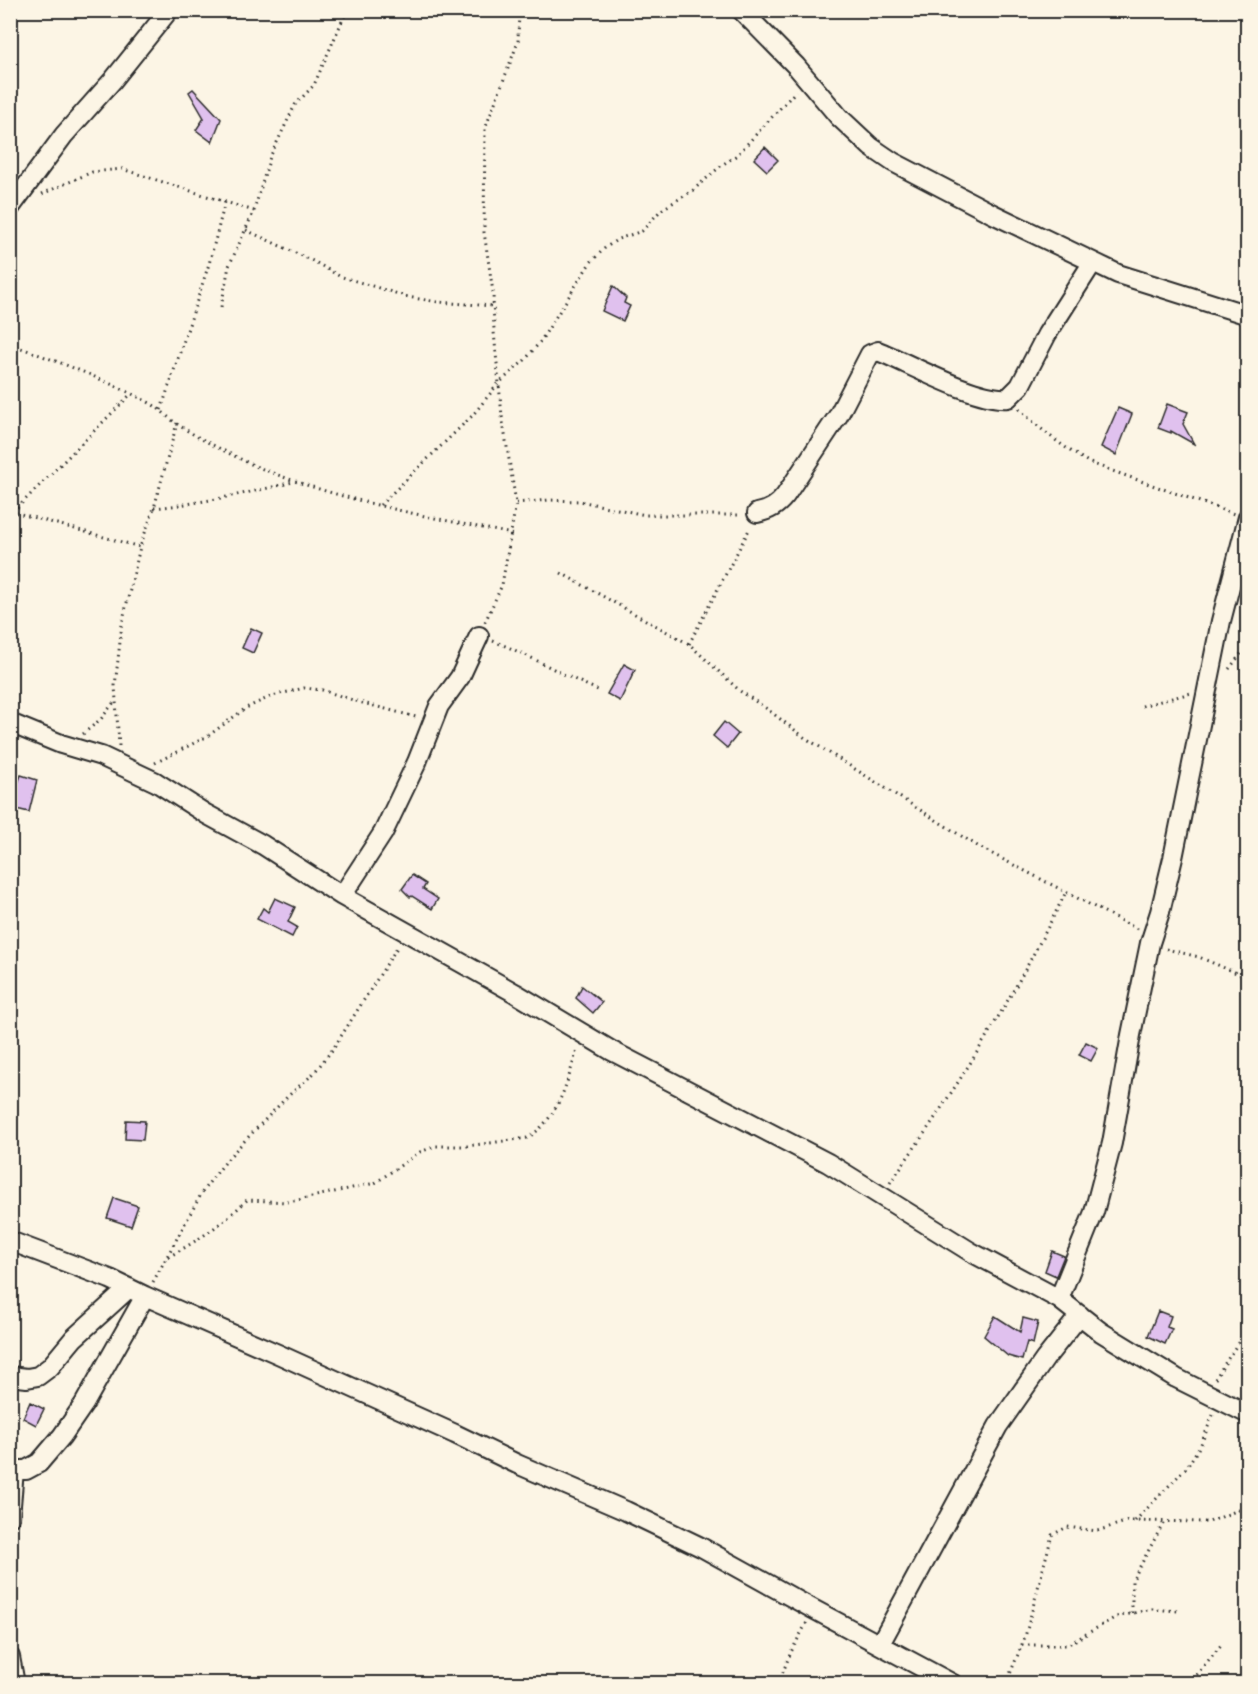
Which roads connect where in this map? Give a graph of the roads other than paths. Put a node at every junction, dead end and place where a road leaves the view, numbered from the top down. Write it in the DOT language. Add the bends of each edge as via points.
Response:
graph roads {
  1 [pos="169,10"];
  2 [pos="741,10"];
  3 [pos="10,208"];
  4 [pos="1093,262"];
  5 [pos="1248,315"];
  6 [pos="757,513"];
  7 [pos="1247,518"];
  8 [pos="478,636"];
  9 [pos="10,723"];
  10 [pos="342,896"];
  11 [pos="10,1241"];
  12 [pos="137,1292"];
  13 [pos="1059,1299"];
  14 [pos="1080,1315"];
  15 [pos="10,1376"];
  16 [pos="1248,1414"];
  17 [pos="12,1470"];
  18 [pos="10,1517"];
  19 [pos="880,1644"];
  20 [pos="10,1657"];
  21 [pos="15,1683"];
  22 [pos="953,1683"];
  1 -- 3 [label="street" via="64,135"];
  2 -- 4 [label="street" via="839,117 872,147 993,214"];
  4 -- 5 [label="street" via="1118,274"];
  4 -- 6 [label="street" via="1047,333 1020,386 1008,398 980,394 874,351 838,416 785,496 778,505"];
  7 -- 13 [label="street" via="1221,621 1173,858 1151,940 1112,1143 1094,1212"];
  8 -- 10 [label="street" via="460,677 439,706 383,833"];
  9 -- 10 [label="street" via="138,772"];
  10 -- 13 [label="street" via="650,1071 792,1143 971,1252"];
  11 -- 12 [label="street"];
  12 -- 15 [label="street" via="74,1338 38,1376"];
  12 -- 17 [label="street" via="84,1404 62,1436 39,1463 26,1470"];
  12 -- 19 [label="street" via="626,1510"];
  13 -- 14 [label="street"];
  14 -- 16 [label="street" via="1176,1378"];
  14 -- 19 [label="street" via="998,1426"];
  17 -- 18 [label="street"];
  19 -- 22 [label="street"];
  20 -- 21 [label="street"];
}
